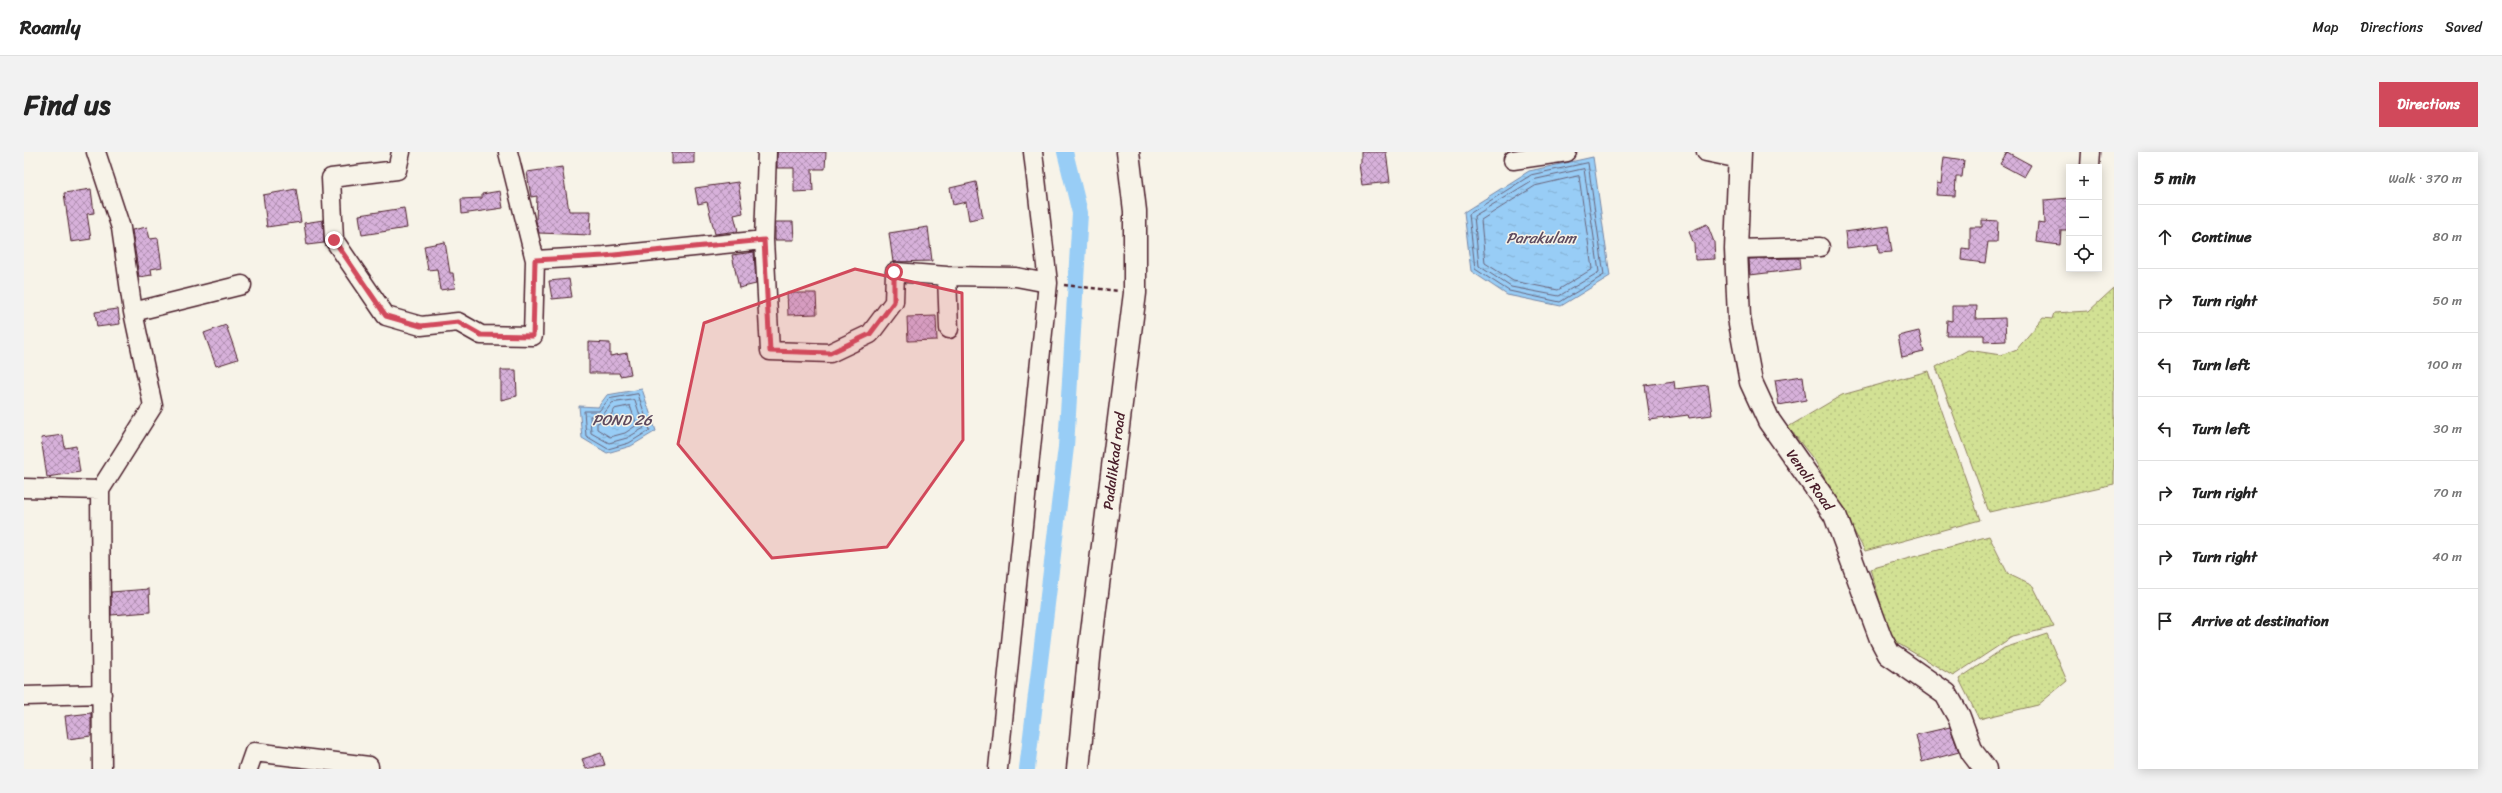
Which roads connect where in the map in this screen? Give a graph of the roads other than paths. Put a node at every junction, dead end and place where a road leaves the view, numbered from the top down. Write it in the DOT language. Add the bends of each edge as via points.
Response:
graph roads {
  1 [pos="96,152"];
  2 [pos="401,152"];
  3 [pos="508,152"];
  4 [pos="767,152"];
  5 [pos="1033,152"];
  6 [pos="1128,152"];
  7 [pos="1567,152"];
  8 [pos="1706,152"];
  9 [pos="2091,152"];
  10 [pos="1740,155"];
  11 [pos="1513,160"];
  12 [pos="2090,164"];
  13 [pos="764,240"];
  14 [pos="1820,247"];
  15 [pos="1736,249"];
  16 [pos="535,260"];
  17 [pos="947,276"];
  18 [pos="1048,283"];
  19 [pos="242,285"];
  20 [pos="133,312"];
  21 [pos="949,329"];
  22 [pos="24,488"];
  23 [pos="100,490"];
  24 [pos="102,694"];
  25 [pos="24,696"];
  26 [pos="102,769"];
  27 [pos="248,769"];
  28 [pos="369,769"];
  29 [pos="998,769"];
  30 [pos="1078,769"];
  31 [pos="1985,769"];
  1 -- 20 [label="street" via="120,228"];
  2 -- 16 [label="street" via="397,170 331,178 334,240 386,316 421,326 458,322 481,335 533,336"];
  3 -- 16 [label="street"];
  4 -- 13 [label="street"];
  5 -- 18 [label="street"];
  6 -- 30 [label="street, Padalikkad road" via="1136,211 1135,293 1090,648"];
  7 -- 11 [label="street"];
  8 -- 10 [label="street"];
  9 -- 12 [label="street"];
  10 -- 15 [label="street, Venoli Road"];
  13 -- 16 [label="street" via="604,256"];
  13 -- 17 [label="street" via="770,351 830,353 870,334 894,302 894,272"];
  14 -- 15 [label="street"];
  15 -- 31 [label="street, Venoli Road" via="1739,318 1751,382 1769,421 1835,516 1889,654 1946,694 1959,717 1972,752"];
  17 -- 18 [label="street" via="1016,277"];
  17 -- 21 [label="street"];
  18 -- 29 [label="street"];
  19 -- 20 [label="street"];
  20 -- 23 [label="street" via="153,406"];
  22 -- 23 [label="street"];
  23 -- 24 [label="street"];
  24 -- 25 [label="street"];
  24 -- 26 [label="street"];
  27 -- 28 [label="street" via="254,752 369,766"];
}
